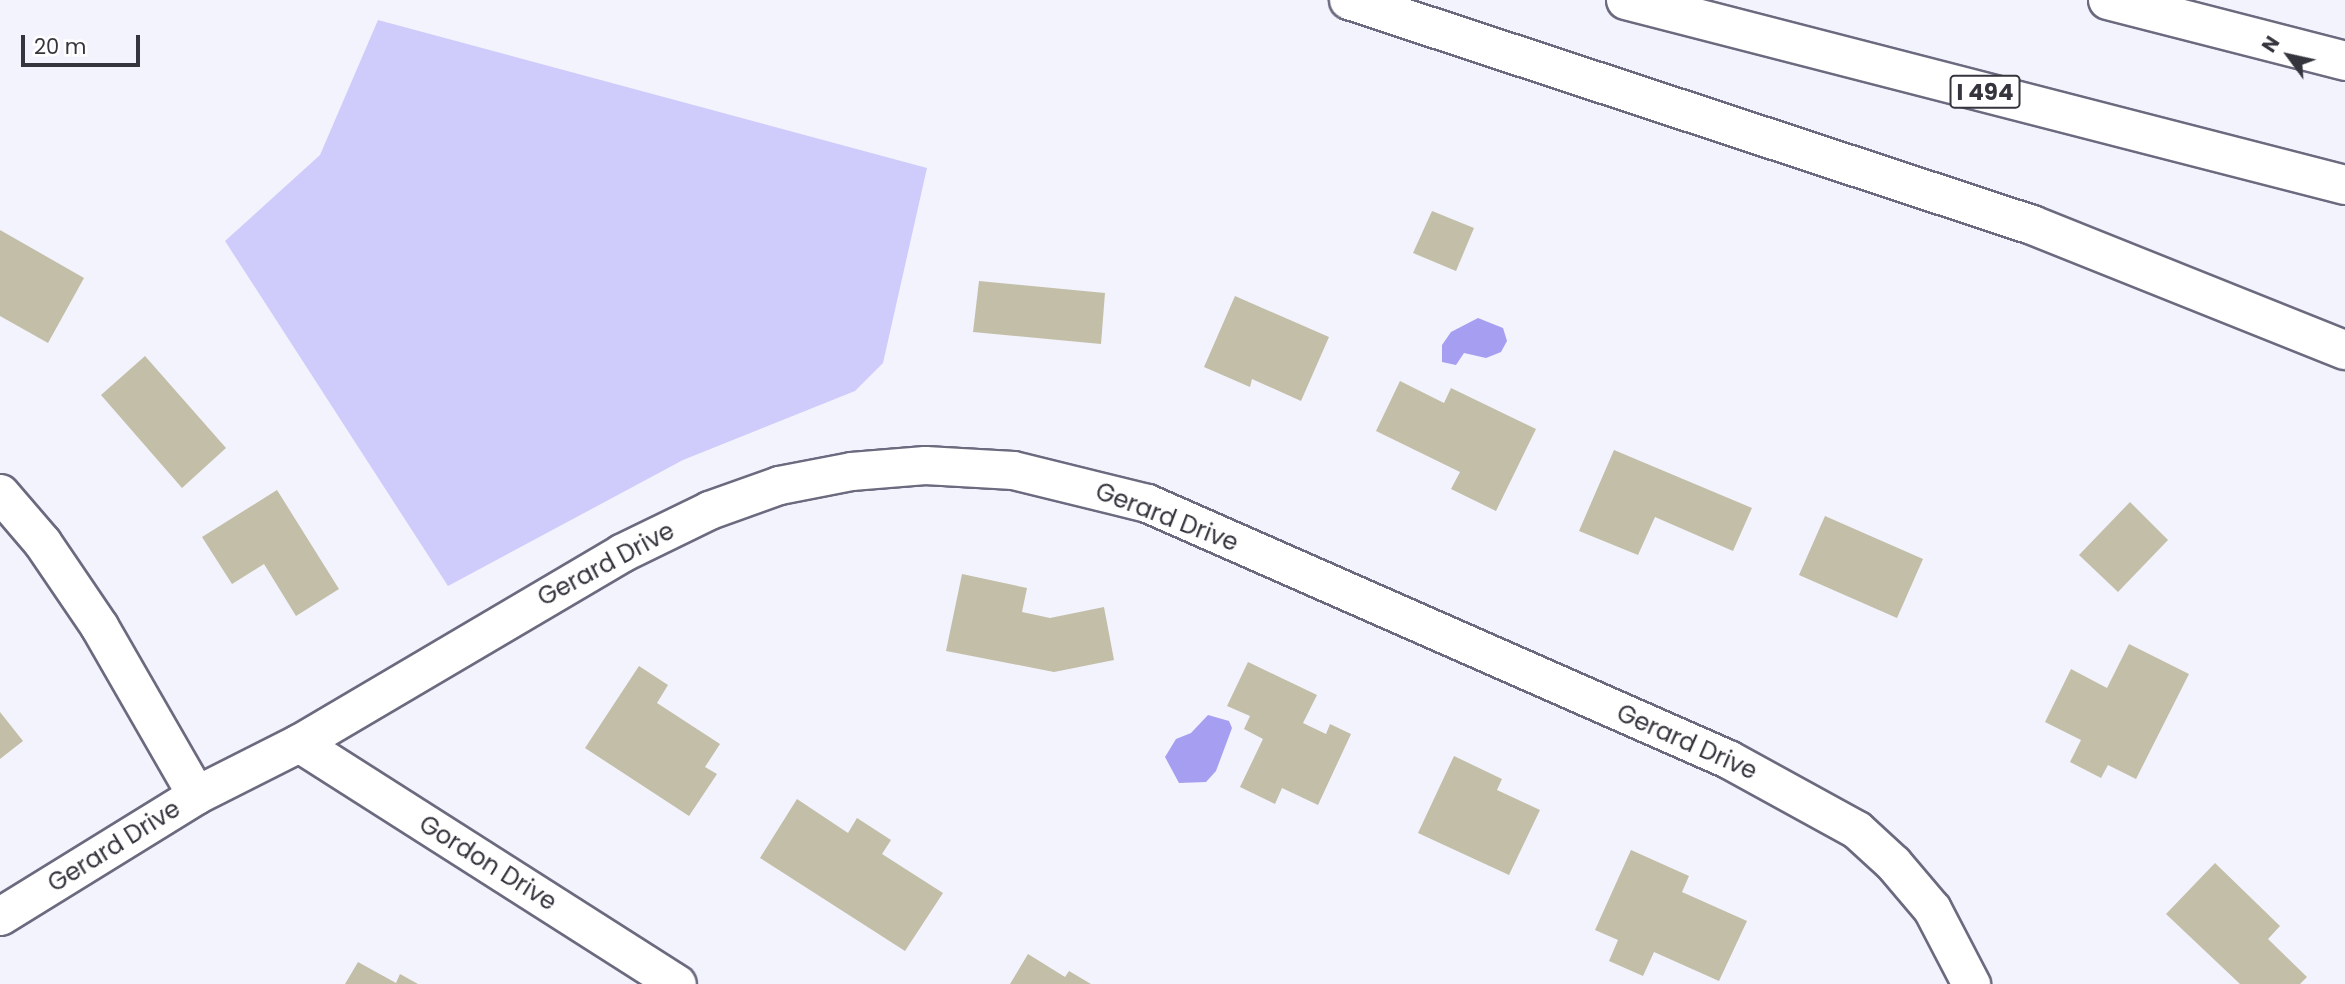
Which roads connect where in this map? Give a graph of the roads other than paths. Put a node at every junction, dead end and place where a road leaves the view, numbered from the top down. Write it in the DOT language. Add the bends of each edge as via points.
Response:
graph roads {
  1 [pos="1349,0"];
  2 [pos="1626,0"];
  3 [pos="2108,0"];
  4 [pos="2345,61"];
  5 [pos="2345,185"];
  6 [pos="2345,349"];
  7 [pos="0,493"];
  8 [pos="299,743"];
  9 [pos="196,795"];
  10 [pos="0,916"];
  11 [pos="677,984"];
  12 [pos="1971,984"];
  1 -- 6 [label="highway" via="2032,225"];
  2 -- 5 [label="highway, I 494"];
  3 -- 4 [label="highway"];
  7 -- 9 [label="street" via="42,542 99,626"];
  8 -- 9 [label="street, Gerard Drive"];
  8 -- 11 [label="street, Gordon Drive"];
  8 -- 12 [label="street, Gerard Drive" via="621,553 709,510 779,485 851,471 925,466 1013,470 1147,503 1727,759 1804,798 1857,830 1893,863 1932,909"];
  9 -- 10 [label="street, Gerard Drive"];
}
